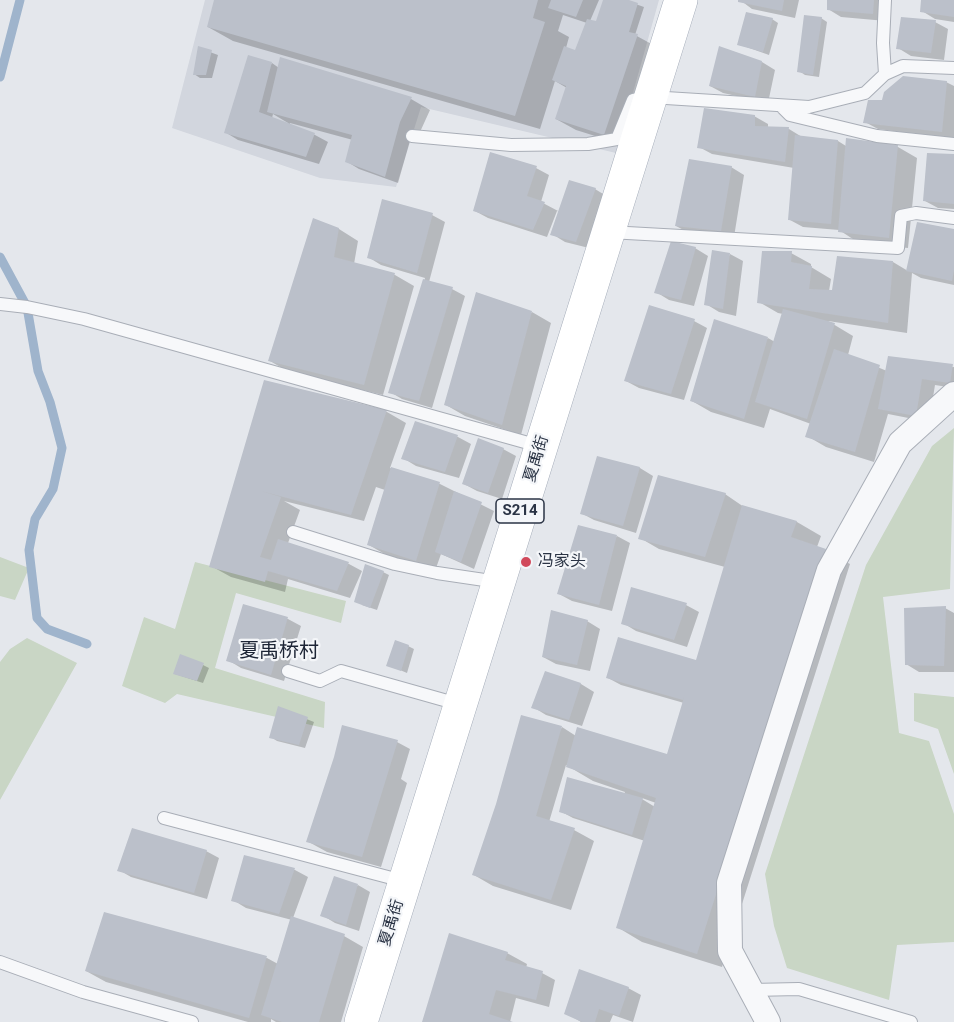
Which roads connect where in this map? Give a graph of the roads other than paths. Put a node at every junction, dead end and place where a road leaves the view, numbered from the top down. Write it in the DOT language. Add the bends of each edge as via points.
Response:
graph roads {
  1 [pos="681,0"];
  2 [pos="885,0"];
  3 [pos="954,68"];
  4 [pos="885,74"];
  5 [pos="650,98"];
  6 [pos="781,106"];
  7 [pos="412,136"];
  8 [pos="954,144"];
  9 [pos="954,218"];
  10 [pos="608,232"];
  11 [pos="0,304"];
  12 [pos="954,394"];
  13 [pos="541,447"];
  14 [pos="293,532"];
  15 [pos="498,582"];
  16 [pos="288,671"];
  17 [pos="460,704"];
  18 [pos="164,818"];
  19 [pos="405,881"];
  20 [pos="0,962"];
  21 [pos="751,990"];
  22 [pos="192,1022"];
  23 [pos="361,1022"];
  24 [pos="768,1022"];
  25 [pos="911,1022"];
  1 -- 5 [label="main road, 夏禹街 / S214"];
  2 -- 4 [label="lane"];
  3 -- 4 [label="lane" via="903,66"];
  4 -- 6 [label="lane" via="865,93 809,107"];
  5 -- 6 [label="lane"];
  5 -- 7 [label="lane" via="633,100 617,139 588,144 511,145"];
  5 -- 10 [label="main road, 夏禹街 / S214"];
  6 -- 8 [label="lane" via="790,115 877,136"];
  9 -- 10 [label="lane" via="916,213 900,216 897,248"];
  10 -- 13 [label="main road, 夏禹街 / S214"];
  11 -- 13 [label="lane" via="84,319"];
  12 -- 21 [label="street" via="900,443 829,570 729,884 730,951"];
  13 -- 15 [label="main road, 夏禹街 / S214"];
  14 -- 15 [label="lane" via="395,564"];
  15 -- 17 [label="main road, 夏禹街 / S214"];
  16 -- 17 [label="lane" via="320,681 341,671"];
  17 -- 19 [label="main road, 夏禹街 / S214"];
  18 -- 19 [label="lane"];
  19 -- 23 [label="main road, 夏禹街 / S214"];
  20 -- 22 [label="lane" via="83,992"];
  21 -- 24 [label="street"];
  21 -- 25 [label="lane" via="799,989"];
}
